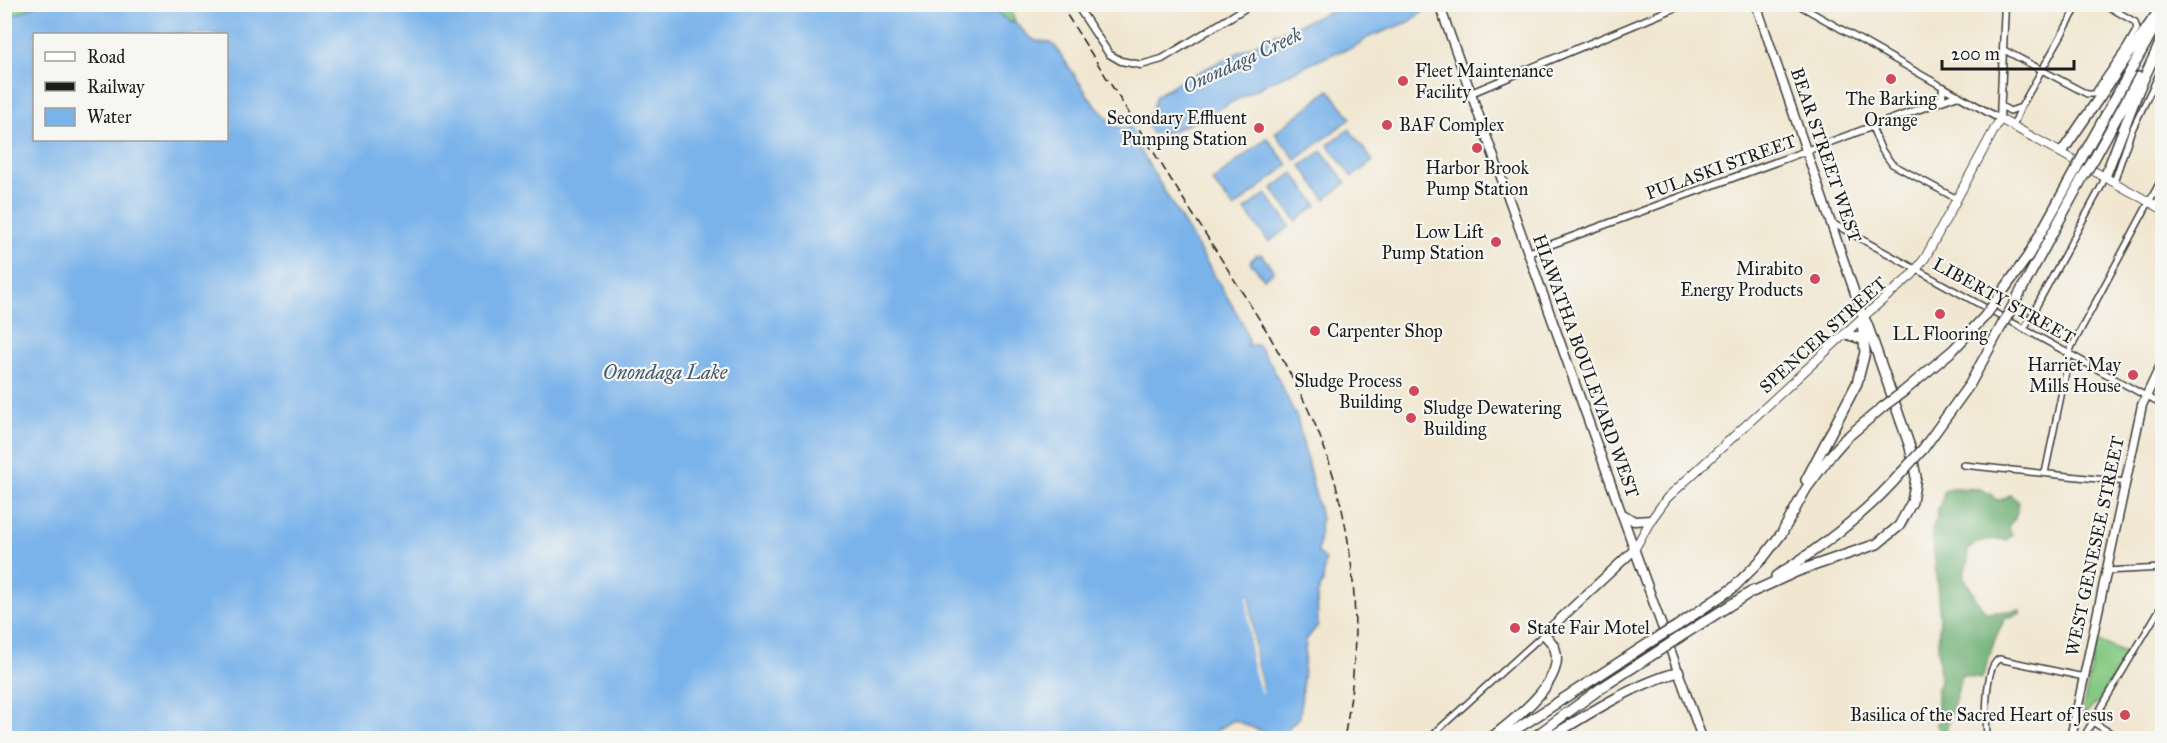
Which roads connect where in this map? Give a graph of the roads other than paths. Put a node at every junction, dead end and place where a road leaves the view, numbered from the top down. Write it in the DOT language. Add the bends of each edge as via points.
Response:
graph roads {
  1 [pos="1076,4"];
  2 [pos="1258,4"];
  3 [pos="1684,4"];
  4 [pos="1756,4"];
  5 [pos="1797,4"];
  6 [pos="2005,4"];
  7 [pos="2079,4"];
  8 [pos="2104,4"];
  9 [pos="2163,6"];
  10 [pos="1440,7"];
  11 [pos="2163,14"];
  12 [pos="2163,37"];
  13 [pos="2004,50"];
  14 [pos="2163,68"];
  15 [pos="2042,70"];
  16 [pos="1943,87"];
  17 [pos="1471,93"];
  18 [pos="1958,95"];
  19 [pos="1937,102"];
  20 [pos="2001,106"];
  21 [pos="2021,107"];
  22 [pos="2000,119"];
  23 [pos="2013,126"];
  24 [pos="1872,127"];
  25 [pos="1807,151"];
  26 [pos="2062,152"];
  27 [pos="2163,178"];
  28 [pos="2110,179"];
  29 [pos="1957,199"];
  30 [pos="2150,202"];
  31 [pos="2163,209"];
  32 [pos="1832,223"];
  33 [pos="1528,254"];
  34 [pos="1917,270"];
  35 [pos="1863,317"];
  36 [pos="2025,329"];
  37 [pos="1846,334"];
  38 [pos="1865,340"];
  39 [pos="2069,354"];
  40 [pos="2163,363"];
  41 [pos="2146,396"];
  42 [pos="2163,405"];
  43 [pos="1963,465"];
  44 [pos="2045,473"];
  45 [pos="2126,482"];
  46 [pos="1619,511"];
  47 [pos="1792,513"];
  48 [pos="1651,520"];
  49 [pos="1634,549"];
  50 [pos="2163,568"];
  51 [pos="2106,571"];
  52 [pos="1750,593"];
  53 [pos="2163,605"];
  54 [pos="1544,634"];
  55 [pos="1679,672"];
  56 [pos="2084,677"];
  57 [pos="2076,712"];
  58 [pos="2093,722"];
  59 [pos="1429,738"];
  60 [pos="1491,738"];
  61 [pos="1503,738"];
  62 [pos="1533,738"];
  63 [pos="1549,738"];
  64 [pos="1702,738"];
  65 [pos="1986,738"];
  66 [pos="2070,738"];
  67 [pos="2083,738"];
  68 [pos="2120,738"];
  1 -- 2 [label="street" via="1109,54 1141,65 1162,59"];
  3 -- 17 [label="street"];
  4 -- 25 [label="main road, BEAR STREET WEST"];
  5 -- 16 [label="street"];
  6 -- 13 [label="street"];
  7 -- 15 [label="street"];
  8 -- 15 [label="street" via="2135,22 2137,29 2094,94"];
  9 -- 26 [label="highway"];
  10 -- 17 [label="main road, HIAWATHA BOULEVARD WEST"];
  11 -- 47 [label="highway, bridge" via="2028,256 1985,316 1953,350 1845,439"];
  12 -- 28 [label="highway" via="2139,89"];
  12 -- 52 [label="highway, bridge" via="1970,384 1923,449 1875,500 1831,538"];
  13 -- 15 [label="street"];
  13 -- 20 [label="street"];
  14 -- 28 [label="street"];
  15 -- 21 [label="street"];
  16 -- 18 [label="street"];
  16 -- 19 [label="street"];
  17 -- 33 [label="main road, HIAWATHA BOULEVARD WEST"];
  18 -- 19 [label="street, PULASKI STREET"];
  18 -- 22 [label="street"];
  19 -- 24 [label="street, PULASKI STREET"];
  20 -- 21 [label="street" via="2010,111"];
  20 -- 22 [label="street"];
  21 -- 23 [label="street"];
  22 -- 23 [label="main road"];
  22 -- 29 [label="main road, SPENCER STREET"];
  23 -- 26 [label="main road"];
  24 -- 25 [label="street, PULASKI STREET"];
  24 -- 29 [label="street" via="1893,165"];
  25 -- 32 [label="main road, BEAR STREET WEST"];
  25 -- 33 [label="street, PULASKI STREET"];
  26 -- 28 [label="main road"];
  27 -- 30 [label="street"];
  28 -- 30 [label="main road"];
  28 -- 36 [label="street" via="2101,188"];
  29 -- 34 [label="main road, SPENCER STREET"];
  30 -- 31 [label="main road"];
  30 -- 39 [label="street"];
  32 -- 34 [label="street, LIBERTY STREET"];
  32 -- 35 [label="main road, BEAR STREET WEST"];
  33 -- 46 [label="main road, HIAWATHA BOULEVARD WEST"];
  34 -- 35 [label="main road, SPENCER STREET"];
  34 -- 36 [label="street, LIBERTY STREET"];
  35 -- 37 [label="main road, SPENCER STREET"];
  35 -- 38 [label="highway"];
  35 -- 52 [label="highway" via="1910,447 1916,477 1912,502 1899,526 1876,544 1798,571"];
  36 -- 39 [label="street, LIBERTY STREET"];
  37 -- 38 [label="highway"];
  37 -- 48 [label="main road, SPENCER STREET" via="1675,490"];
  38 -- 47 [label="highway" via="1857,383"];
  39 -- 41 [label="street, LIBERTY STREET"];
  39 -- 44 [label="street"];
  40 -- 41 [label="main road, WEST GENESEE STREET"];
  41 -- 42 [label="street, LIBERTY STREET"];
  41 -- 45 [label="main road, WEST GENESEE STREET"];
  43 -- 44 [label="street"];
  44 -- 45 [label="street"];
  45 -- 51 [label="main road, WEST GENESEE STREET"];
  46 -- 48 [label="main road" via="1634,521"];
  46 -- 49 [label="main road, HIAWATHA BOULEVARD WEST"];
  47 -- 61 [label="highway, bridge" via="1777,540 1722,597"];
  48 -- 49 [label="main road, SPENCER STREET"];
  49 -- 54 [label="main road"];
  49 -- 55 [label="main road, HIAWATHA BOULEVARD WEST"];
  50 -- 51 [label="street"];
  51 -- 56 [label="main road, WEST GENESEE STREET"];
  52 -- 62 [label="highway, bridge" via="1601,688"];
  53 -- 58 [label="street"];
  54 -- 59 [label="street"];
  54 -- 60 [label="highway" via="1556,652 1551,678 1531,704"];
  55 -- 63 [label="highway" via="1611,701"];
  55 -- 64 [label="main road, HIAWATHA BOULEVARD WEST"];
  56 -- 57 [label="main road, WEST GENESEE STREET"];
  56 -- 65 [label="street" via="1999,658 1993,666 1987,694"];
  57 -- 58 [label="street"];
  57 -- 66 [label="main road, WEST GENESEE STREET"];
  58 -- 67 [label="street"];
  58 -- 68 [label="street"];
}
